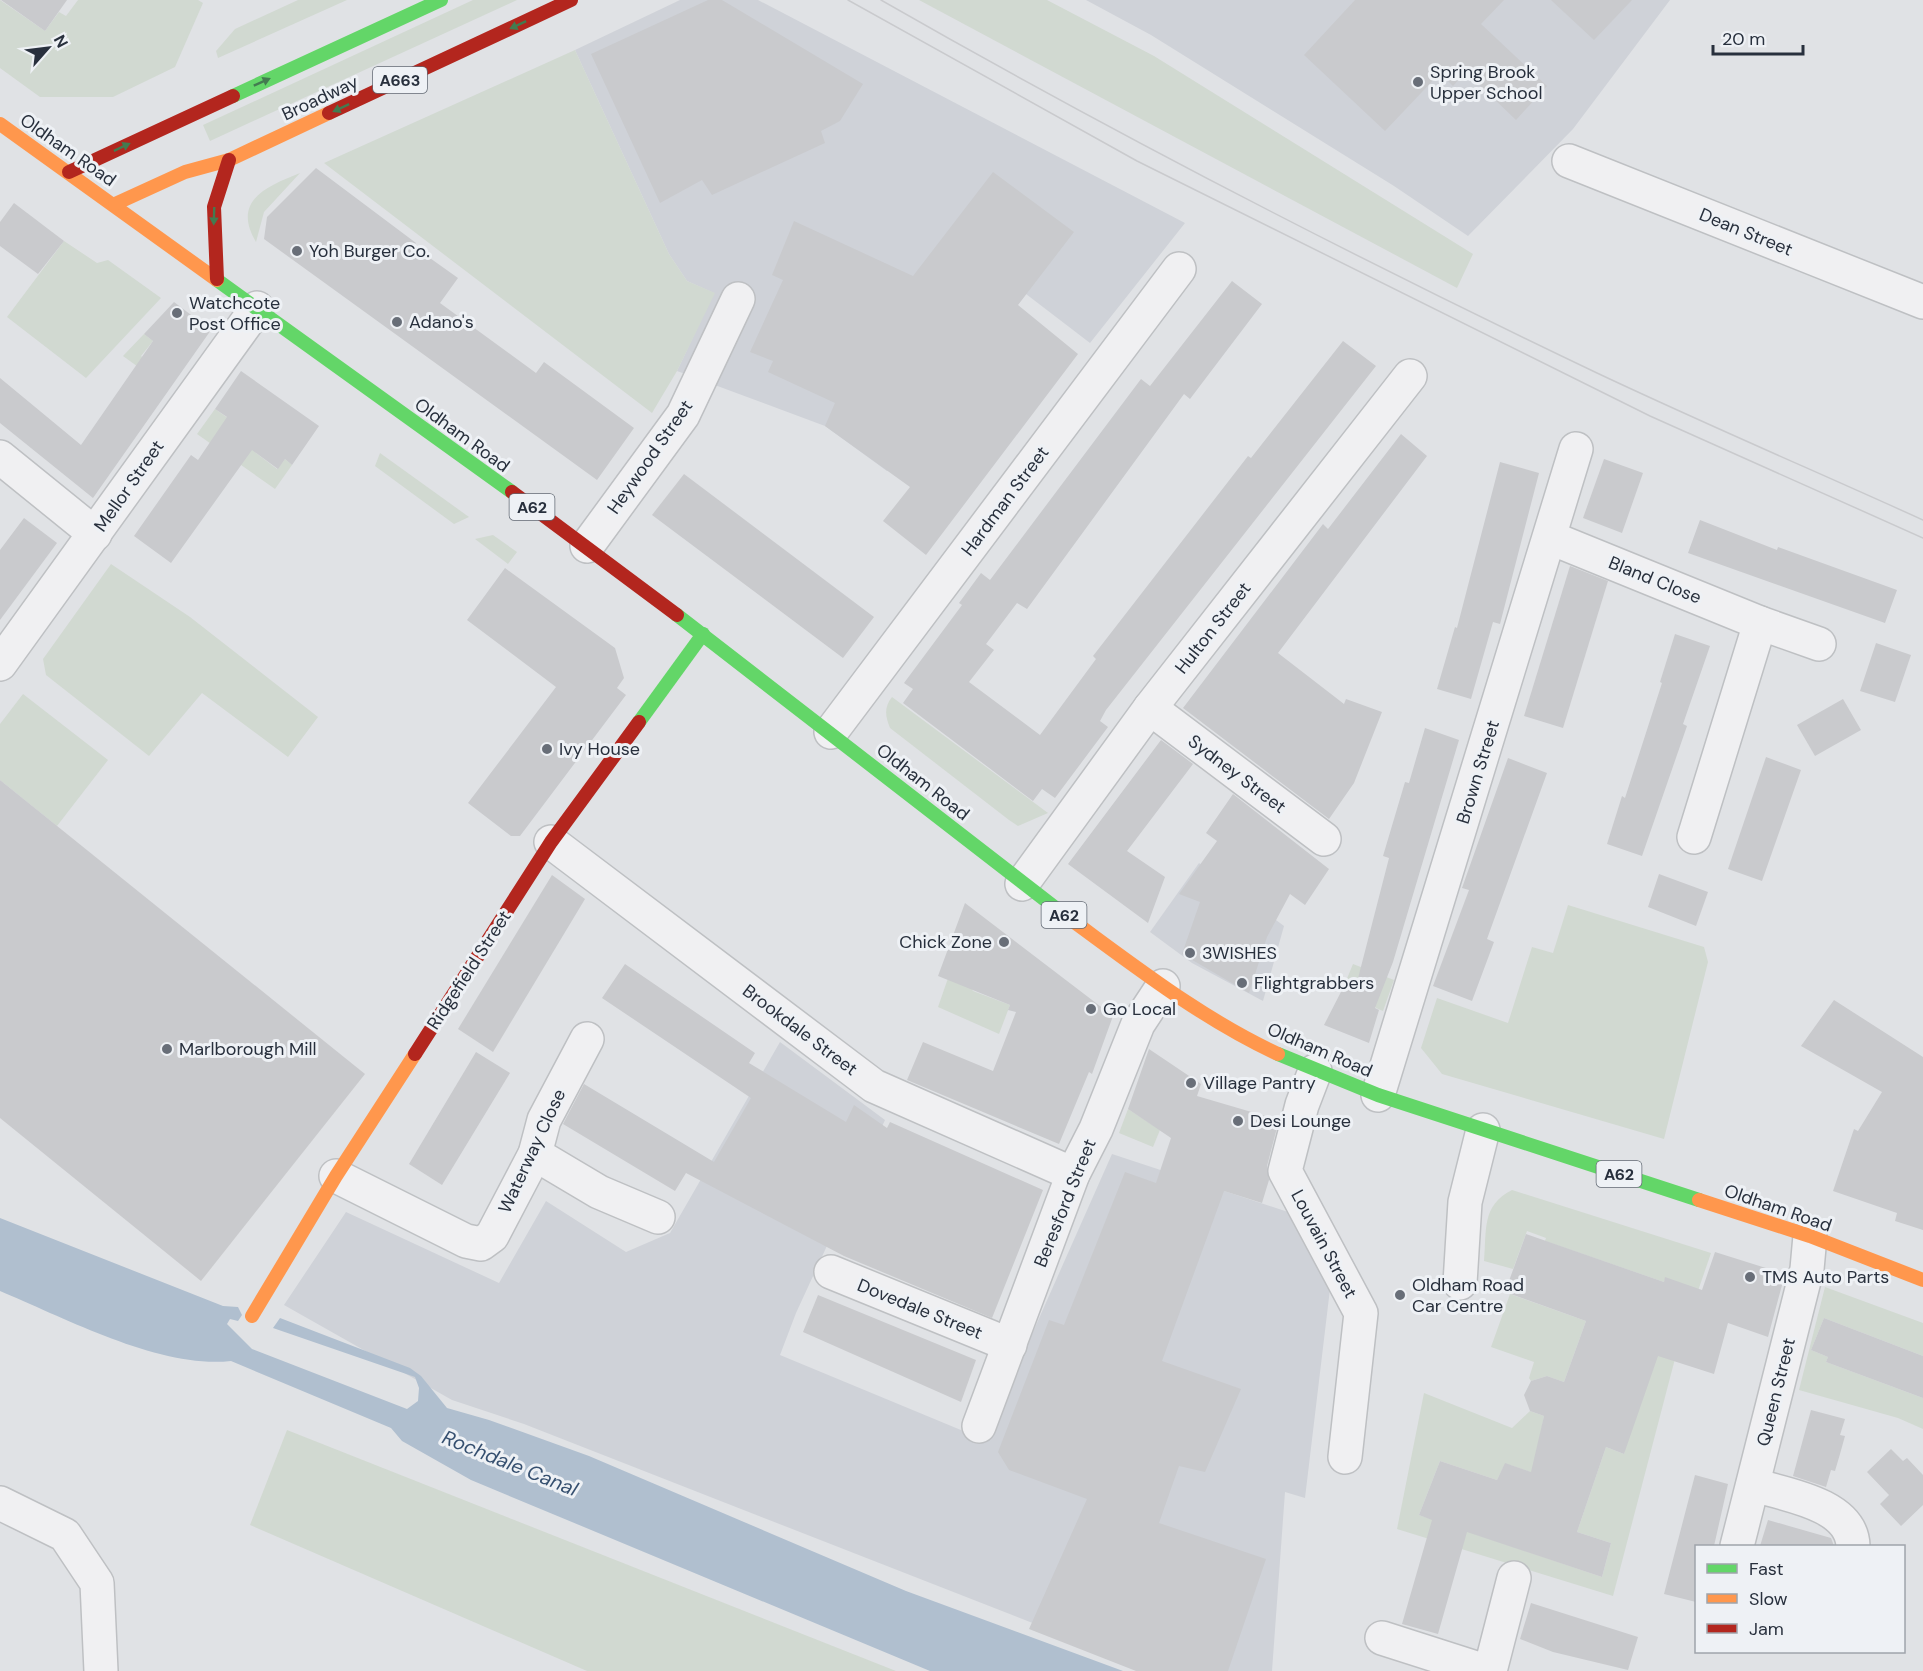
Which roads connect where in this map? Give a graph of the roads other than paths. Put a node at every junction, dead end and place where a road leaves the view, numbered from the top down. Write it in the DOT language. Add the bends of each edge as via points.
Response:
graph roads {
  1 [pos="441,0"];
  2 [pos="571,0"];
  3 [pos="0,124"];
  4 [pos="229,160"];
  5 [pos="1569,161"];
  6 [pos="69,172"];
  7 [pos="115,204"];
  8 [pos="1179,269"];
  9 [pos="217,279"];
  10 [pos="738,299"];
  11 [pos="1923,302"];
  12 [pos="257,308"];
  13 [pos="1410,376"];
  14 [pos="1576,449"];
  15 [pos="0,457"];
  16 [pos="95,534"];
  17 [pos="1551,538"];
  18 [pos="587,546"];
  19 [pos="1760,623"];
  20 [pos="703,634"];
  21 [pos="1819,644"];
  22 [pos="0,664"];
  23 [pos="1150,708"];
  24 [pos="831,732"];
  25 [pos="1694,837"];
  26 [pos="1324,839"];
  27 [pos="551,842"];
  28 [pos="1022,884"];
  29 [pos="1162,986"];
  30 [pos="587,1039"];
  31 [pos="1315,1071"];
  32 [pos="1378,1095"];
  33 [pos="1483,1130"];
  34 [pos="535,1154"];
  35 [pos="1073,1174"];
  36 [pos="336,1176"];
  37 [pos="658,1217"];
  38 [pos="1810,1236"];
  39 [pos="831,1272"];
  40 [pos="1923,1280"];
  41 [pos="1460,1283"];
  42 [pos="252,1316"];
  43 [pos="1010,1345"];
  44 [pos="979,1426"];
  45 [pos="1345,1457"];
  46 [pos="1753,1485"];
  47 [pos="0,1503"];
  48 [pos="1737,1545"];
  49 [pos="1853,1545"];
  50 [pos="1514,1578"];
  51 [pos="1382,1638"];
  52 [pos="101,1671"];
  53 [pos="1485,1671"];
  54 [pos="1490,1671"];
  6 -- 1 [label="main road, one-way"];
  2 -- 4 [label="main road, Broadway / A663, one-way"];
  3 -- 6 [label="main road, Oldham Road / A62"];
  4 -- 7 [label="main road, Broadway / A663" via="185,172"];
  4 -- 9 [label="main road, one-way" via="214,207"];
  5 -- 11 [label="street, Dean Street"];
  6 -- 7 [label="main road, Oldham Road / A62"];
  7 -- 9 [label="main road, Oldham Road / A62"];
  8 -- 24 [label="street, Hardman Street"];
  9 -- 12 [label="main road, Oldham Road / A62"];
  10 -- 18 [label="street, Heywood Street" via="683,416"];
  12 -- 16 [label="street, Mellor Street"];
  12 -- 18 [label="main road, Oldham Road / A62"];
  13 -- 23 [label="street, Hulton Street"];
  14 -- 17 [label="street, Brown Street"];
  15 -- 16 [label="street"];
  16 -- 22 [label="street, Mellor Street"];
  17 -- 19 [label="street, Bland Close"];
  17 -- 32 [label="street, Brown Street"];
  18 -- 20 [label="main road, Oldham Road / A62"];
  19 -- 21 [label="street, Bland Close"];
  19 -- 25 [label="street"];
  20 -- 24 [label="main road, Oldham Road / A62"];
  20 -- 27 [label="main road, Ridgefield Street"];
  23 -- 26 [label="street, Sydney Street"];
  23 -- 28 [label="street, Hulton Street"];
  24 -- 28 [label="main road, Oldham Road / A62"];
  27 -- 35 [label="street, Brookdale Street" via="874,1086"];
  27 -- 36 [label="main road, Ridgefield Street"];
  28 -- 29 [label="main road, Oldham Road / A62"];
  29 -- 31 [label="main road, Oldham Road / A62" via="1257,1044"];
  29 -- 35 [label="street, Beresford Street" via="1138,1024 1096,1129"];
  30 -- 34 [label="street, Waterway Close" via="544,1120"];
  31 -- 32 [label="main road, Oldham Road / A62"];
  31 -- 45 [label="street, Louvain Street" via="1285,1171 1361,1313"];
  32 -- 33 [label="main road, Oldham Road / A62"];
  33 -- 38 [label="main road, Oldham Road / A62"];
  33 -- 41 [label="street" via="1465,1202"];
  34 -- 36 [label="street, Waterway Close" via="492,1236 481,1244 466,1241"];
  34 -- 37 [label="street" via="599,1192"];
  35 -- 43 [label="street, Beresford Street"];
  36 -- 42 [label="main road, Ridgefield Street"];
  38 -- 40 [label="main road, Oldham Road / A62"];
  38 -- 46 [label="street, Queen Street" via="1807,1269"];
  39 -- 43 [label="street, Dovedale Street"];
  43 -- 44 [label="street, Beresford Street"];
  46 -- 48 [label="street, Queen Street"];
  46 -- 49 [label="street" via="1824,1506 1843,1523"];
  47 -- 52 [label="street" via="65,1535 98,1583"];
  50 -- 54 [label="street"];
  51 -- 53 [label="street"];
}
